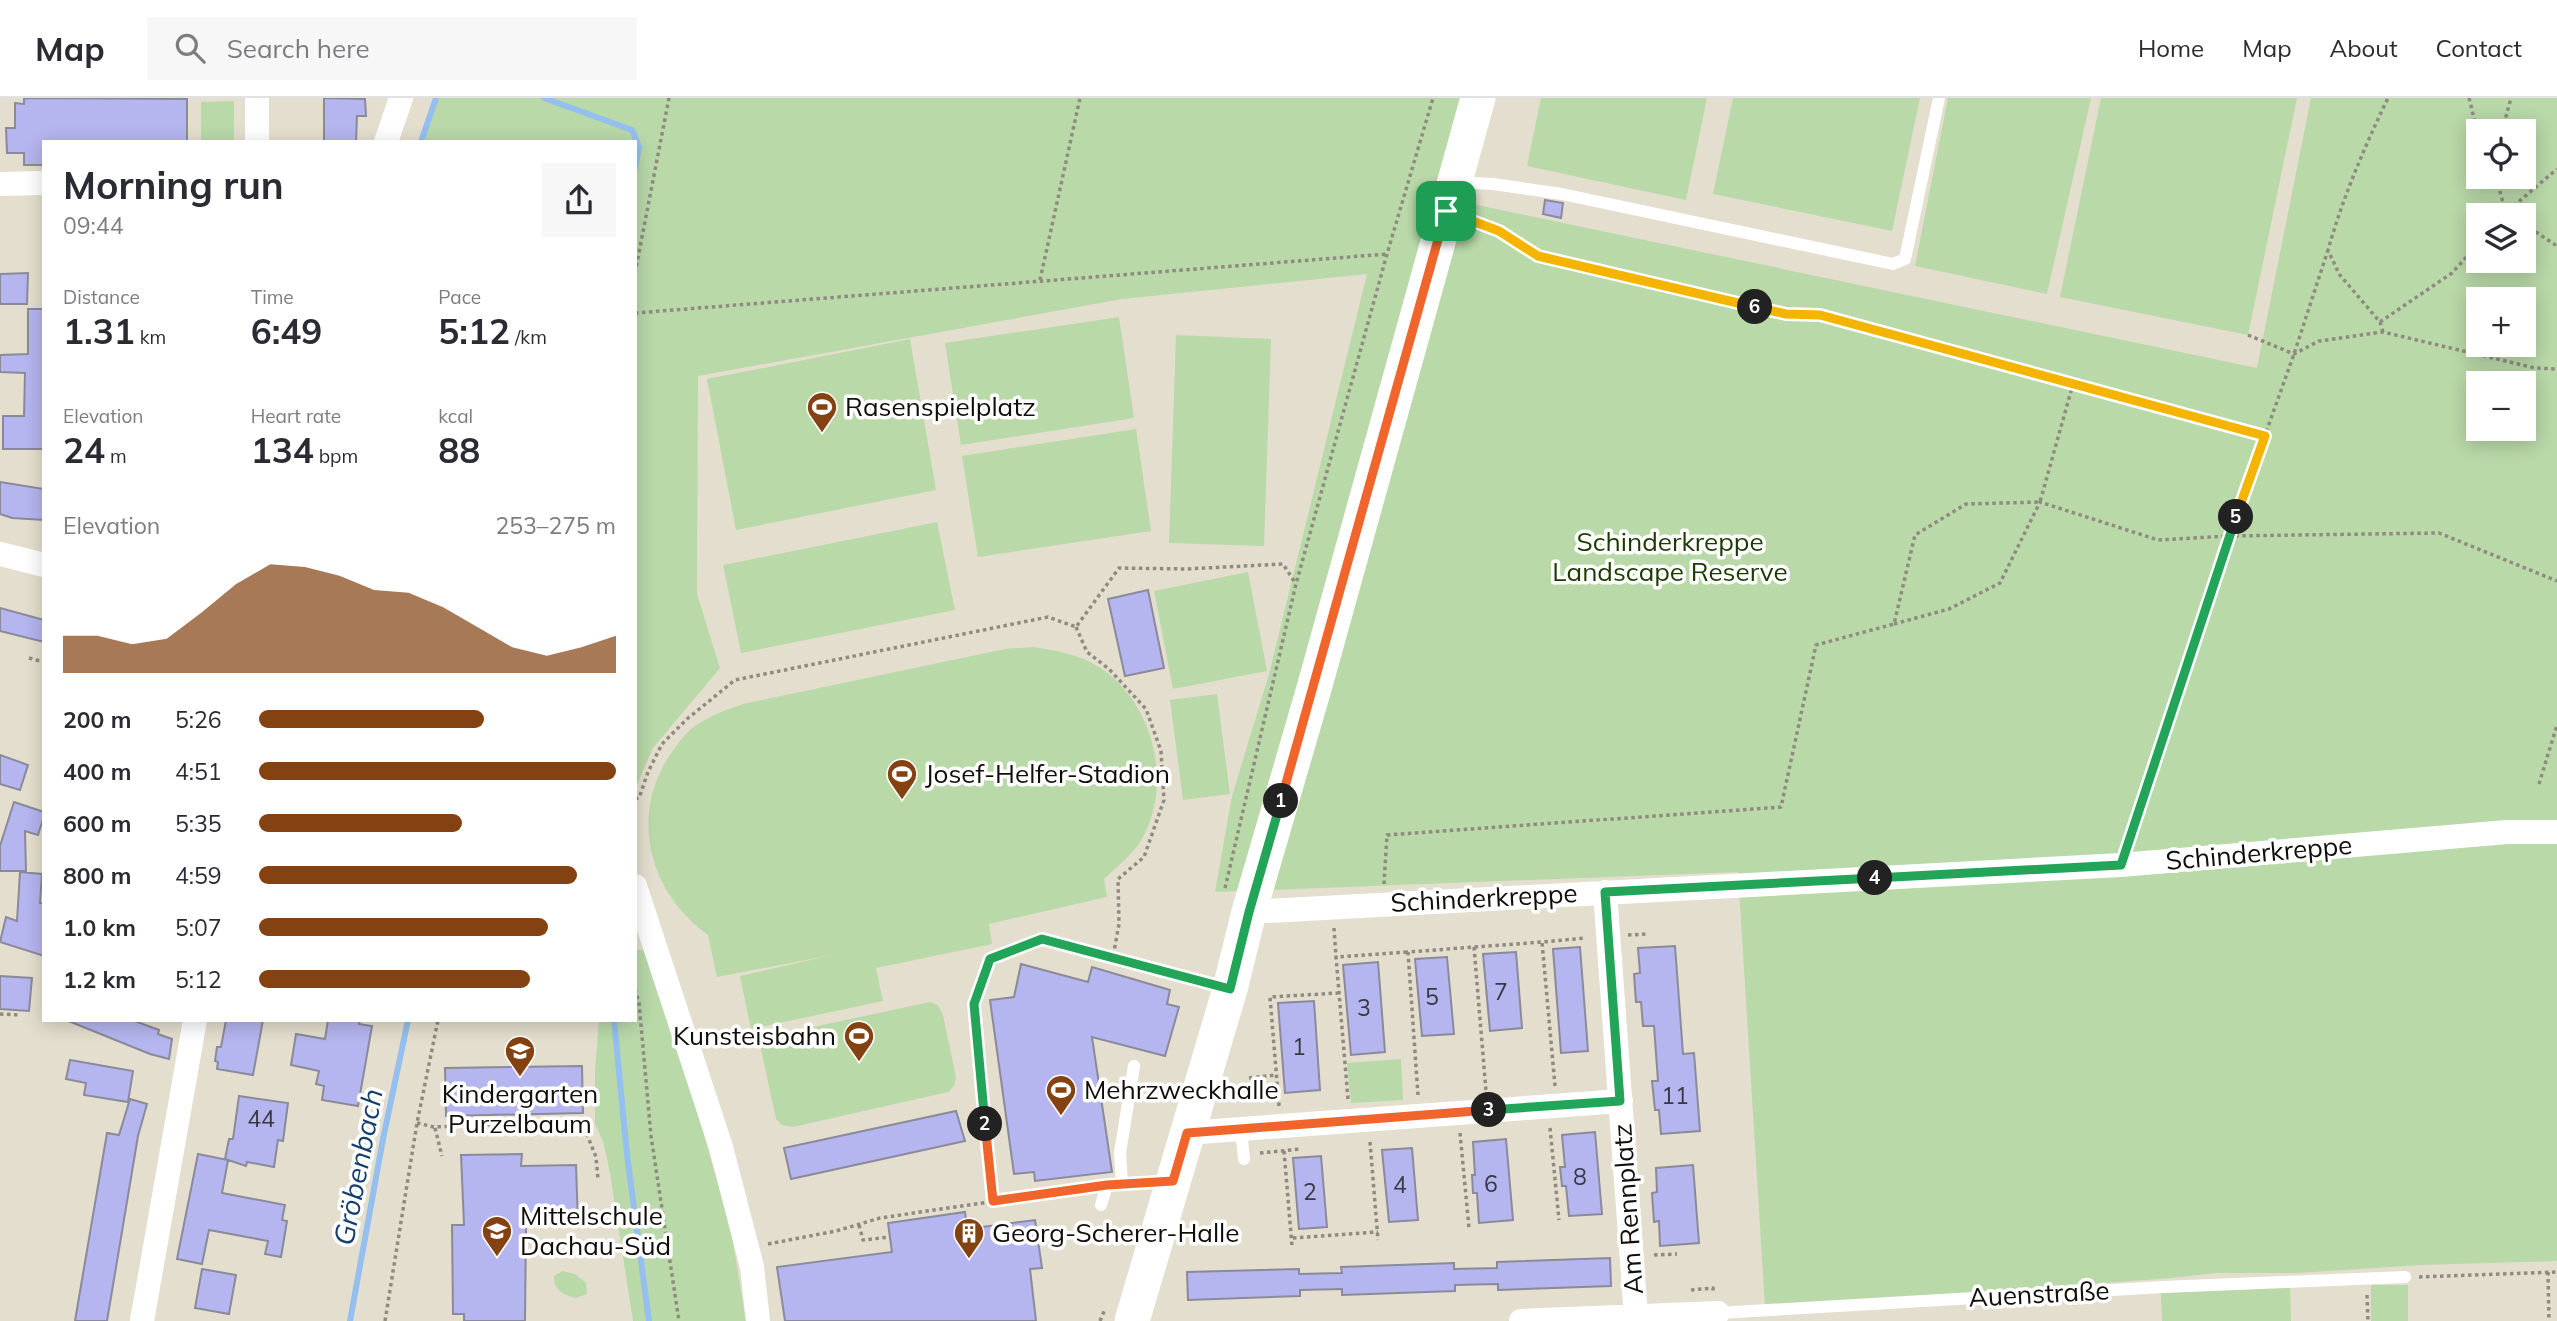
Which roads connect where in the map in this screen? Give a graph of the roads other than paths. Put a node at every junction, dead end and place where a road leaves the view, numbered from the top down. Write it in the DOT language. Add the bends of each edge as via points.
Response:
graph roads {
  1 [pos="257,98"];
  2 [pos="401,98"];
  3 [pos="1478,98"];
  4 [pos="1939,98"];
  5 [pos="257,140"];
  6 [pos="387,140"];
  7 [pos="42,183"];
  8 [pos="0,184"];
  9 [pos="1450,197"];
  10 [pos="0,554"];
  11 [pos="42,564"];
  12 [pos="2557,832"];
  13 [pos="637,892"];
  14 [pos="1605,892"];
  15 [pos="1237,901"];
  16 [pos="195,1022"];
  17 [pos="1134,1066"];
  18 [pos="1620,1101"];
  19 [pos="1249,1123"];
  20 [pos="1187,1133"];
  21 [pos="1244,1159"];
  22 [pos="1173,1181"];
  23 [pos="1122,1184"];
  24 [pos="1101,1205"];
  25 [pos="2405,1277"];
  26 [pos="1718,1313"];
  27 [pos="1636,1317"];
  28 [pos="142,1321"];
  29 [pos="758,1321"];
  30 [pos="1132,1321"];
  31 [pos="1521,1321"];
  1 -- 5 [label="street"];
  2 -- 6 [label="street"];
  3 -- 9 [label="street"];
  4 -- 9 [label="lane" via="1905,259 1893,264 1562,194 1493,184"];
  7 -- 8 [label="street"];
  9 -- 15 [label="street" via="1315,685"];
  10 -- 11 [label="street"];
  12 -- 14 [label="street, Schinderkreppe" via="1647,895"];
  13 -- 29 [label="street" via="721,1146 747,1248"];
  14 -- 15 [label="street, Schinderkreppe" via="1559,901 1372,907 1303,917"];
  14 -- 18 [label="street, Am Rennplatz"];
  15 -- 20 [label="street" via="1230,989"];
  16 -- 28 [label="street"];
  17 -- 23 [label="lane" via="1120,1153"];
  18 -- 19 [label="street, Am Rennplatz" via="1280,1126"];
  18 -- 27 [label="street, Am Rennplatz"];
  19 -- 20 [label="street, Am Rennplatz"];
  19 -- 21 [label="lane"];
  20 -- 22 [label="street"];
  22 -- 23 [label="lane"];
  22 -- 30 [label="street"];
  23 -- 24 [label="lane" via="1107,1185"];
  25 -- 26 [label="lane, Auenstraße"];
  26 -- 27 [label="street, Auenstraße"];
  27 -- 31 [label="street, Auenstraße"];
}
